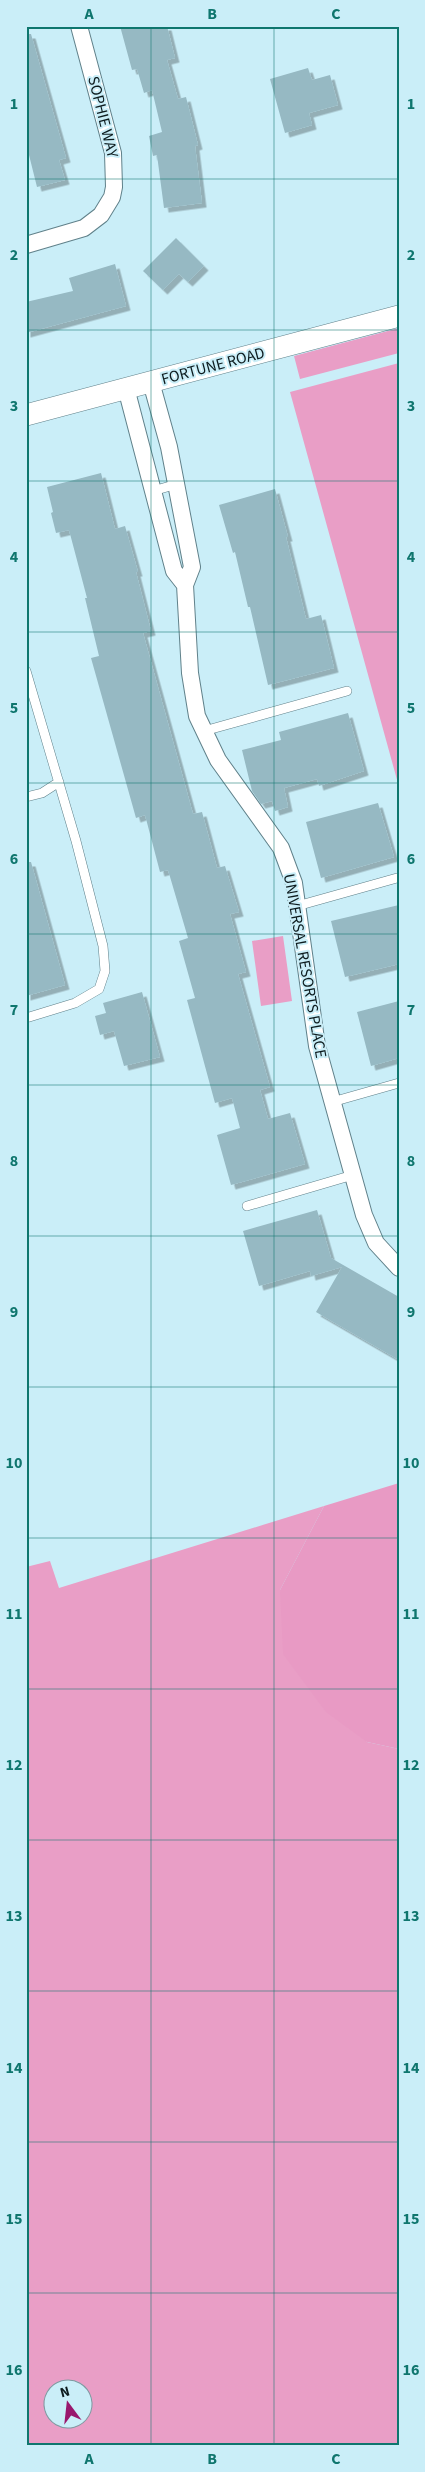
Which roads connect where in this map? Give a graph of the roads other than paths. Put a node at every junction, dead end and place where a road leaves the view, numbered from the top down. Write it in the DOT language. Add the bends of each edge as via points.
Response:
graph roads {
  1 [pos="79,26"];
  2 [pos="26,245"];
  3 [pos="399,316"];
  4 [pos="151,382"];
  5 [pos="126,388"];
  6 [pos="26,415"];
  7 [pos="177,484"];
  8 [pos="153,491"];
  9 [pos="187,540"];
  10 [pos="168,545"];
  11 [pos="185,585"];
  12 [pos="26,671"];
  13 [pos="347,691"];
  14 [pos="204,731"];
  15 [pos="59,782"];
  16 [pos="26,797"];
  17 [pos="397,878"];
  18 [pos="297,906"];
  19 [pos="26,1018"];
  20 [pos="399,1083"];
  21 [pos="332,1102"];
  22 [pos="353,1176"];
  23 [pos="247,1206"];
  24 [pos="399,1268"];
  1 -- 2 [label="street, SOPHIE WAY" via="113,152 116,176 112,197 101,215 84,228"];
  3 -- 4 [label="street, FORTUNE ROAD"];
  4 -- 5 [label="street, FORTUNE ROAD"];
  4 -- 7 [label="street, UNIVERSAL RESORTS PLACE"];
  5 -- 6 [label="street, FORTUNE ROAD"];
  5 -- 8 [label="street, UNIVERSAL RESORTS PLACE"];
  7 -- 8 [label="lane"];
  7 -- 9 [label="street, UNIVERSAL RESORTS PLACE"];
  8 -- 10 [label="street, UNIVERSAL RESORTS PLACE"];
  9 -- 10 [label="lane"];
  9 -- 11 [label="street, UNIVERSAL RESORTS PLACE" via="192,567"];
  10 -- 11 [label="street, UNIVERSAL RESORTS PLACE" via="174,571"];
  11 -- 14 [label="street, UNIVERSAL RESORTS PLACE" via="190,673 197,716"];
  12 -- 15 [label="lane"];
  13 -- 14 [label="lane"];
  14 -- 18 [label="street, UNIVERSAL RESORTS PLACE" via="218,760 281,848 294,883"];
  15 -- 16 [label="lane" via="42,793"];
  15 -- 19 [label="lane" via="103,946 105,971 99,989 75,1003"];
  17 -- 18 [label="lane"];
  18 -- 21 [label="street, UNIVERSAL RESORTS PLACE" via="316,1046"];
  20 -- 21 [label="lane"];
  21 -- 22 [label="street, UNIVERSAL RESORTS PLACE"];
  22 -- 23 [label="lane"];
  22 -- 24 [label="street, UNIVERSAL RESORTS PLACE" via="376,1243"];
}
